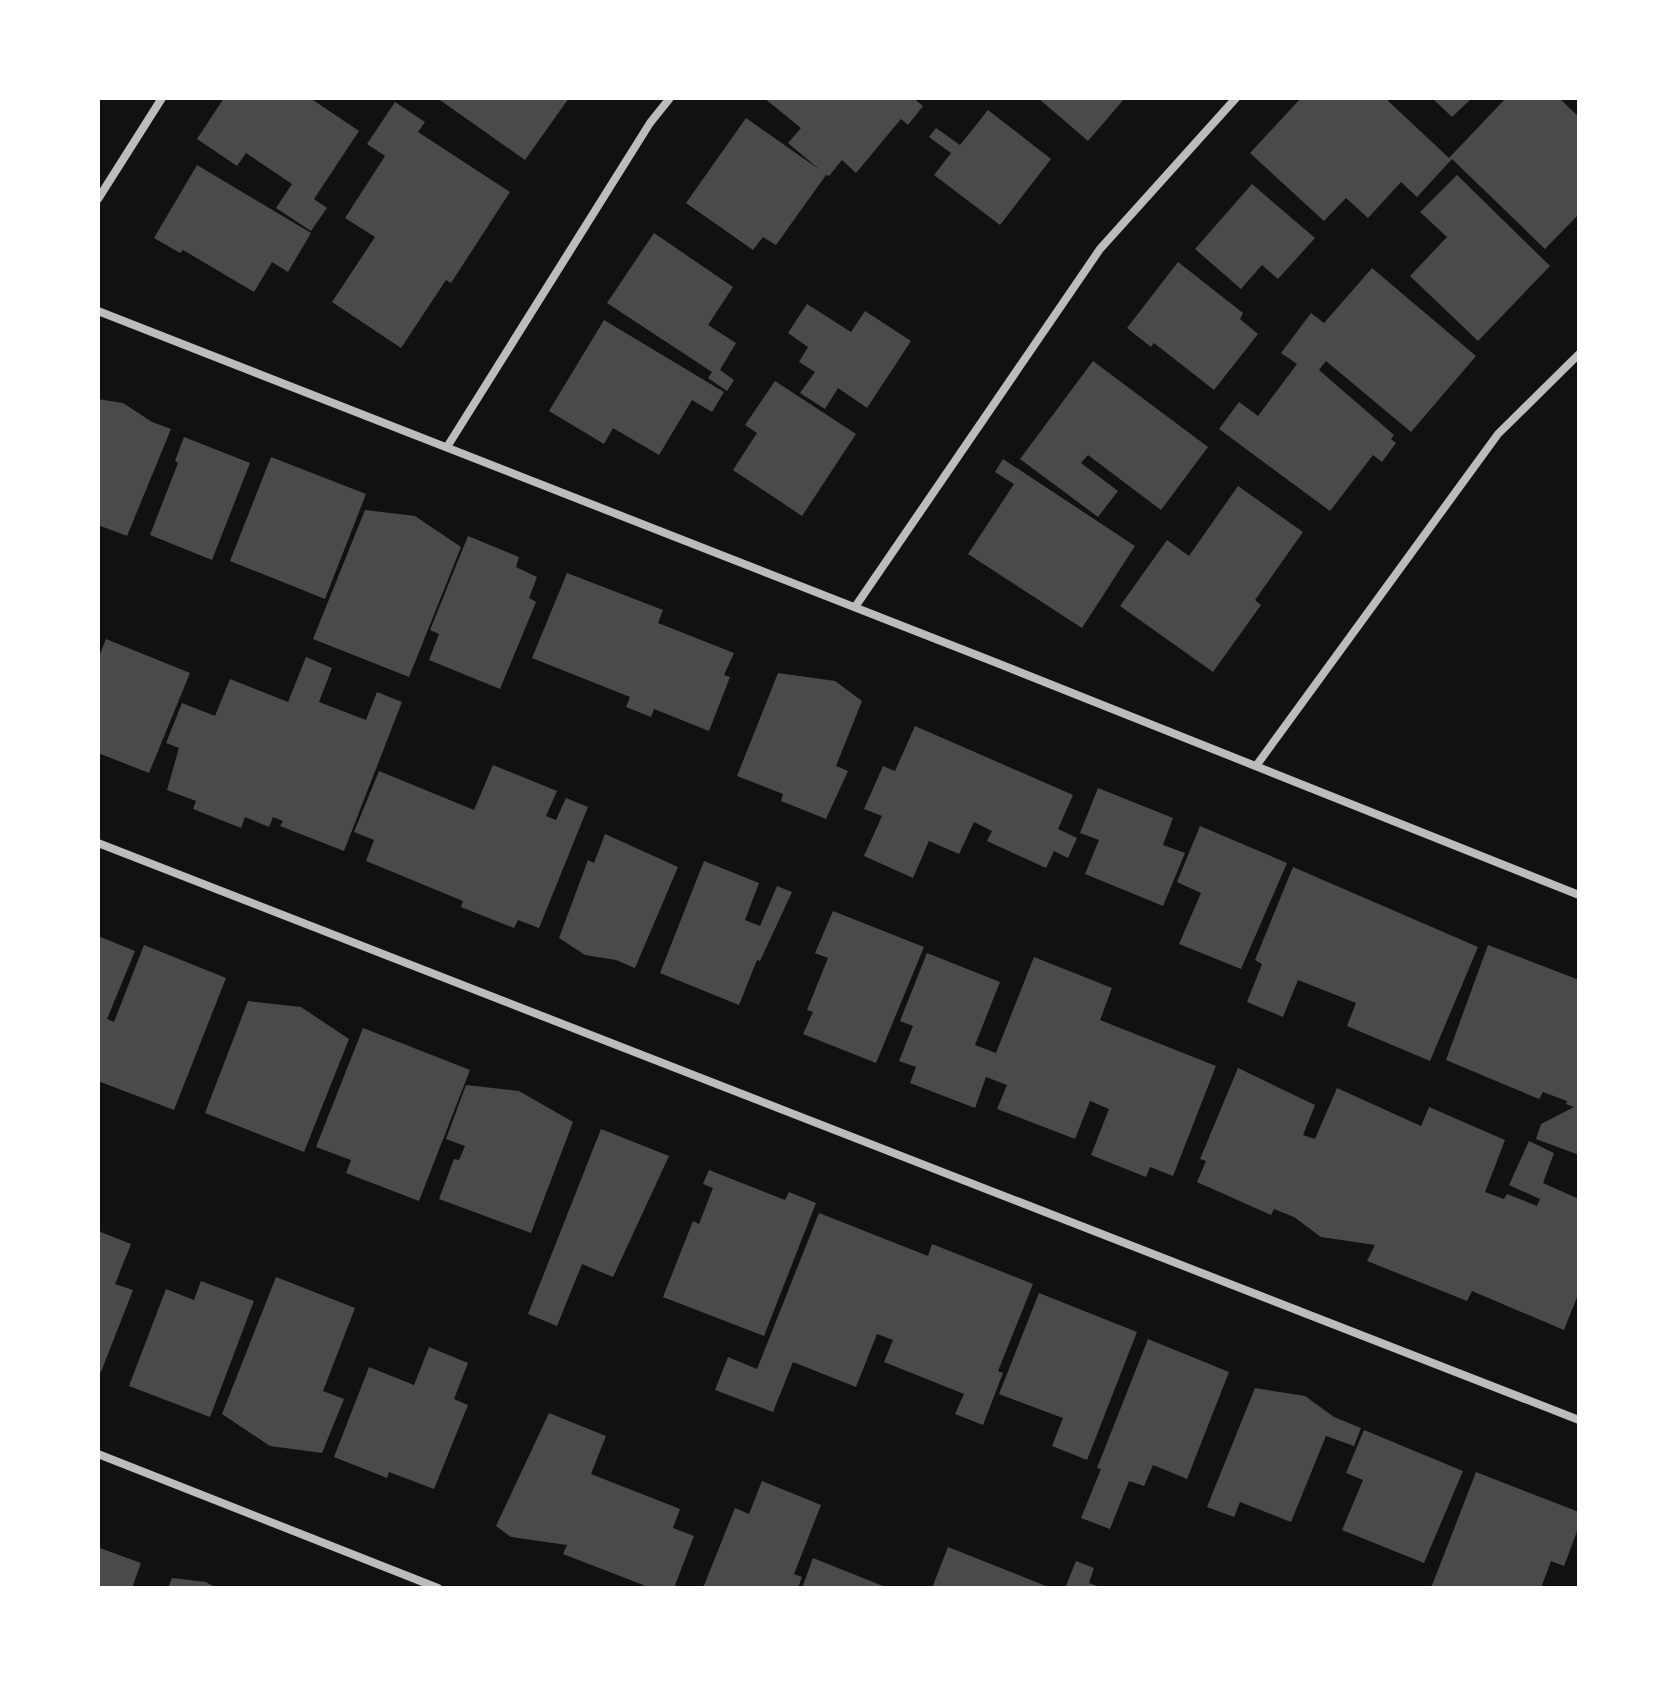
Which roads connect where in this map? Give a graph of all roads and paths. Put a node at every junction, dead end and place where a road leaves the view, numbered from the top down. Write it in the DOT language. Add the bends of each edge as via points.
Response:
graph roads {
  1 [pos="162,98"];
  2 [pos="670,98"];
  3 [pos="1236,98"];
  4 [pos="98,199"];
  5 [pos="98,311"];
  6 [pos="1579,354"];
  7 [pos="447,447"];
  8 [pos="855,607"];
  9 [pos="1256,766"];
  10 [pos="98,843"];
  11 [pos="1579,895"];
  12 [pos="1579,1420"];
  13 [pos="98,1454"];
  14 [pos="438,1588"];
  1 -- 4 [label="street"];
  2 -- 7 [label="street"];
  3 -- 8 [label="street" via="1100,249"];
  5 -- 7 [label="street"];
  6 -- 9 [label="street" via="1498,434"];
  7 -- 8 [label="street"];
  8 -- 9 [label="street"];
  9 -- 11 [label="street"];
  10 -- 12 [label="street"];
  13 -- 14 [label="street"];
}
